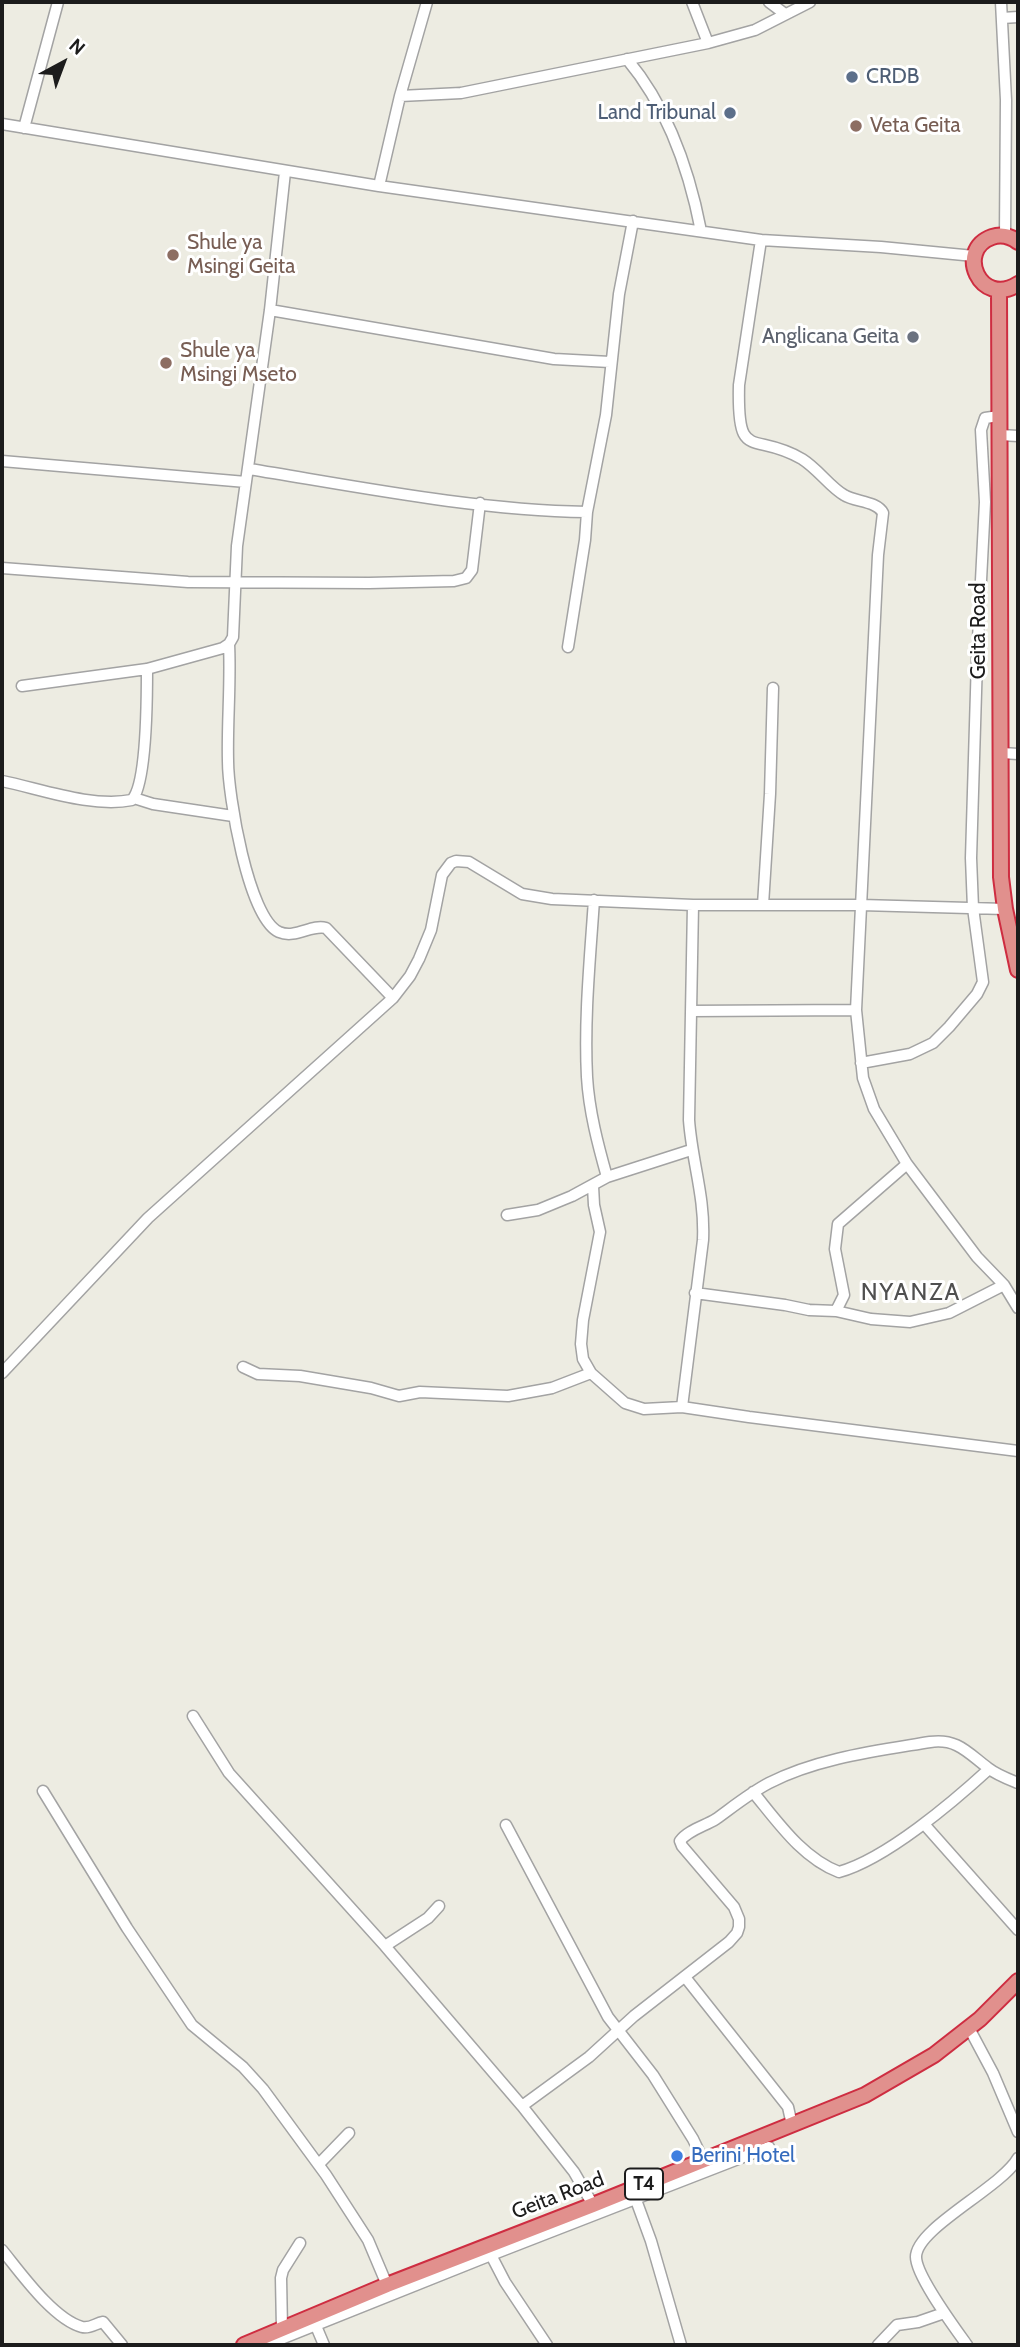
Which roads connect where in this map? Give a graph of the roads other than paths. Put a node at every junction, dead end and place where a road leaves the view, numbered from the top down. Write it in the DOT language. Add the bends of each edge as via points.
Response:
graph roads {
  1 [pos="58,2"];
  2 [pos="428,2"];
  3 [pos="692,2"];
  4 [pos="769,2"];
  5 [pos="810,2"];
  6 [pos="1001,2"];
  7 [pos="785,14"];
  8 [pos="1018,17"];
  9 [pos="1002,18"];
  10 [pos="708,43"];
  11 [pos="627,59"];
  12 [pos="400,96"];
  13 [pos="2,124"];
  14 [pos="24,128"];
  15 [pos="285,172"];
  16 [pos="379,186"];
  17 [pos="633,221"];
  18 [pos="701,231"];
  19 [pos="1004,235"];
  20 [pos="761,240"];
  21 [pos="1018,242"];
  22 [pos="974,256"];
  23 [pos="1018,284"];
  24 [pos="999,291"];
  25 [pos="270,310"];
  26 [pos="610,362"];
  27 [pos="999,416"];
  28 [pos="1000,435"];
  29 [pos="1018,436"];
  30 [pos="2,461"];
  31 [pos="249,469"];
  32 [pos="246,482"];
  33 [pos="480,503"];
  34 [pos="587,512"];
  35 [pos="2,568"];
  36 [pos="236,583"];
  37 [pos="229,643"];
  38 [pos="568,647"];
  39 [pos="147,669"];
  40 [pos="22,686"];
  41 [pos="773,688"];
  42 [pos="1002,753"];
  43 [pos="1018,754"];
  44 [pos="2,781"];
  45 [pos="134,798"];
  46 [pos="233,816"];
  47 [pos="594,900"];
  48 [pos="693,905"];
  49 [pos="763,905"];
  50 [pos="861,905"];
  51 [pos="1010,906"];
  52 [pos="973,908"];
  53 [pos="1018,970"];
  54 [pos="393,998"];
  55 [pos="691,1010"];
  56 [pos="856,1010"];
  57 [pos="861,1063"];
  58 [pos="691,1150"];
  59 [pos="907,1164"];
  60 [pos="607,1177"];
  61 [pos="593,1186"];
  62 [pos="507,1215"];
  63 [pos="1004,1285"];
  64 [pos="695,1293"];
  65 [pos="1018,1308"];
  66 [pos="836,1311"];
  67 [pos="243,1367"];
  68 [pos="2,1373"];
  69 [pos="591,1373"];
  70 [pos="682,1407"];
  71 [pos="1018,1451"];
  72 [pos="192,1716"];
  73 [pos="989,1769"];
  74 [pos="1018,1783"];
  75 [pos="43,1791"];
  76 [pos="753,1792"];
  77 [pos="924,1824"];
  78 [pos="506,1825"];
  79 [pos="439,1906"];
  80 [pos="1018,1930"];
  81 [pos="385,1946"];
  82 [pos="685,1977"];
  83 [pos="1018,1981"];
  84 [pos="969,2028"];
  85 [pos="618,2030"];
  86 [pos="522,2106"];
  87 [pos="792,2125"];
  88 [pos="1018,2132"];
  89 [pos="349,2133"];
  90 [pos="769,2147"];
  91 [pos="1018,2158"];
  92 [pos="703,2160"];
  93 [pos="319,2164"];
  94 [pos="636,2200"];
  95 [pos="593,2205"];
  96 [pos="300,2243"];
  97 [pos="2,2250"];
  98 [pos="491,2255"];
  99 [pos="387,2284"];
  100 [pos="944,2313"];
  101 [pos="316,2326"];
  102 [pos="282,2329"];
  103 [pos="122,2345"];
  104 [pos="244,2345"];
  105 [pos="266,2345"];
  106 [pos="324,2345"];
  107 [pos="547,2345"];
  108 [pos="681,2345"];
  109 [pos="878,2345"];
  110 [pos="967,2345"];
  1 -- 14 [label="street"];
  2 -- 12 [label="street"];
  3 -- 10 [label="street"];
  4 -- 7 [label="street"];
  5 -- 7 [label="street"];
  6 -- 9 [label="street"];
  7 -- 10 [label="street" via="755,30"];
  8 -- 9 [label="street"];
  9 -- 19 [label="street"];
  10 -- 11 [label="street"];
  11 -- 12 [label="street" via="461,93"];
  11 -- 18 [label="street" via="669,125"];
  12 -- 16 [label="street"];
  13 -- 14 [label="street"];
  14 -- 15 [label="street"];
  15 -- 16 [label="street"];
  15 -- 25 [label="street"];
  16 -- 17 [label="street"];
  17 -- 18 [label="street"];
  17 -- 26 [label="street"];
  18 -- 20 [label="street"];
  19 -- 21 [label="highway"];
  19 -- 22 [label="highway" via="986,240"];
  20 -- 22 [label="street"];
  20 -- 50 [label="street" via="739,385 743,433 751,443 803,460 844,495 878,506 883,513"];
  22 -- 24 [label="highway" via="976,274 989,288"];
  23 -- 24 [label="highway"];
  24 -- 27 [label="highway, Geita Road"];
  25 -- 26 [label="street" via="554,359"];
  25 -- 31 [label="street"];
  26 -- 34 [label="street" via="606,415"];
  27 -- 28 [label="highway, Geita Road"];
  27 -- 52 [label="street" via="985,418 981,430 985,502"];
  28 -- 29 [label="street"];
  28 -- 42 [label="highway, Geita Road"];
  30 -- 32 [label="street"];
  31 -- 32 [label="street"];
  31 -- 33 [label="street"];
  32 -- 36 [label="street"];
  33 -- 34 [label="street"];
  33 -- 36 [label="street" via="472,570 466,578"];
  34 -- 38 [label="street"];
  35 -- 36 [label="street"];
  36 -- 37 [label="street"];
  37 -- 39 [label="street"];
  37 -- 46 [label="street" via="228,763"];
  39 -- 40 [label="street"];
  39 -- 45 [label="street" via="145,736"];
  41 -- 49 [label="street"];
  42 -- 43 [label="street"];
  42 -- 51 [label="highway, Geita Road" via="1002,877"];
  44 -- 45 [label="street" via="93,801"];
  45 -- 46 [label="street"];
  46 -- 54 [label="street" via="251,885 273,927 289,934 326,928"];
  47 -- 48 [label="street"];
  47 -- 54 [label="street" via="522,894 470,862 451,863 442,875 425,946"];
  47 -- 60 [label="street" via="587,1078"];
  48 -- 49 [label="street"];
  48 -- 55 [label="street"];
  49 -- 50 [label="street"];
  50 -- 52 [label="street"];
  50 -- 56 [label="street"];
  51 -- 52 [label="street"];
  51 -- 53 [label="highway, Geita Road"];
  52 -- 57 [label="street" via="983,982 978,994 933,1043 910,1054"];
  54 -- 68 [label="street" via="157,1210"];
  55 -- 56 [label="street"];
  55 -- 58 [label="street"];
  56 -- 57 [label="street"];
  57 -- 59 [label="street" via="874,1109"];
  58 -- 60 [label="street"];
  58 -- 64 [label="street" via="704,1220"];
  59 -- 63 [label="street" via="977,1257"];
  59 -- 66 [label="street" via="838,1224 835,1249 844,1295"];
  60 -- 61 [label="street"];
  61 -- 62 [label="street" via="538,1210"];
  61 -- 69 [label="street" via="600,1232 581,1344"];
  63 -- 65 [label="street"];
  63 -- 66 [label="street" via="948,1312 911,1322"];
  64 -- 66 [label="street"];
  64 -- 70 [label="street"];
  67 -- 69 [label="street" via="258,1374 300,1376 399,1396 420,1392 508,1396 543,1390"];
  69 -- 70 [label="street" via="632,1407"];
  70 -- 71 [label="street"];
  72 -- 81 [label="street" via="246,1794"];
  73 -- 74 [label="street"];
  73 -- 76 [label="street" via="962,1747 938,1741 814,1765"];
  73 -- 77 [label="street"];
  75 -- 93 [label="street" via="192,2025 243,2067"];
  76 -- 77 [label="street" via="792,1838 839,1872"];
  76 -- 82 [label="street" via="680,1841 739,1919 734,1937"];
  77 -- 80 [label="street"];
  78 -- 85 [label="street"];
  79 -- 81 [label="street"];
  81 -- 86 [label="street"];
  82 -- 85 [label="street"];
  82 -- 87 [label="street" via="788,2107"];
  83 -- 84 [label="highway, Geita Road / T4"];
  84 -- 87 [label="highway, Geita Road / T4" via="887,2082"];
  84 -- 88 [label="street"];
  85 -- 86 [label="street"];
  85 -- 92 [label="street" via="653,2075"];
  86 -- 95 [label="street" via="574,2172"];
  87 -- 92 [label="highway, Geita Road / T4"];
  89 -- 93 [label="street"];
  90 -- 94 [label="street"];
  91 -- 100 [label="street" via="1006,2174 936,2227 920,2245 916,2258"];
  92 -- 95 [label="highway, Geita Road / T4"];
  93 -- 99 [label="street" via="368,2239"];
  94 -- 98 [label="street"];
  94 -- 108 [label="street"];
  95 -- 99 [label="highway, Geita Road / T4"];
  96 -- 102 [label="street" via="281,2278"];
  97 -- 103 [label="street" via="38,2294 62,2314 82,2327 103,2322"];
  98 -- 101 [label="street"];
  98 -- 107 [label="street"];
  99 -- 102 [label="highway, Geita Road / T4"];
  100 -- 109 [label="street" via="897,2325"];
  100 -- 110 [label="street"];
  101 -- 105 [label="street"];
  101 -- 106 [label="street"];
  102 -- 104 [label="highway, Geita Road / T4"];
}
